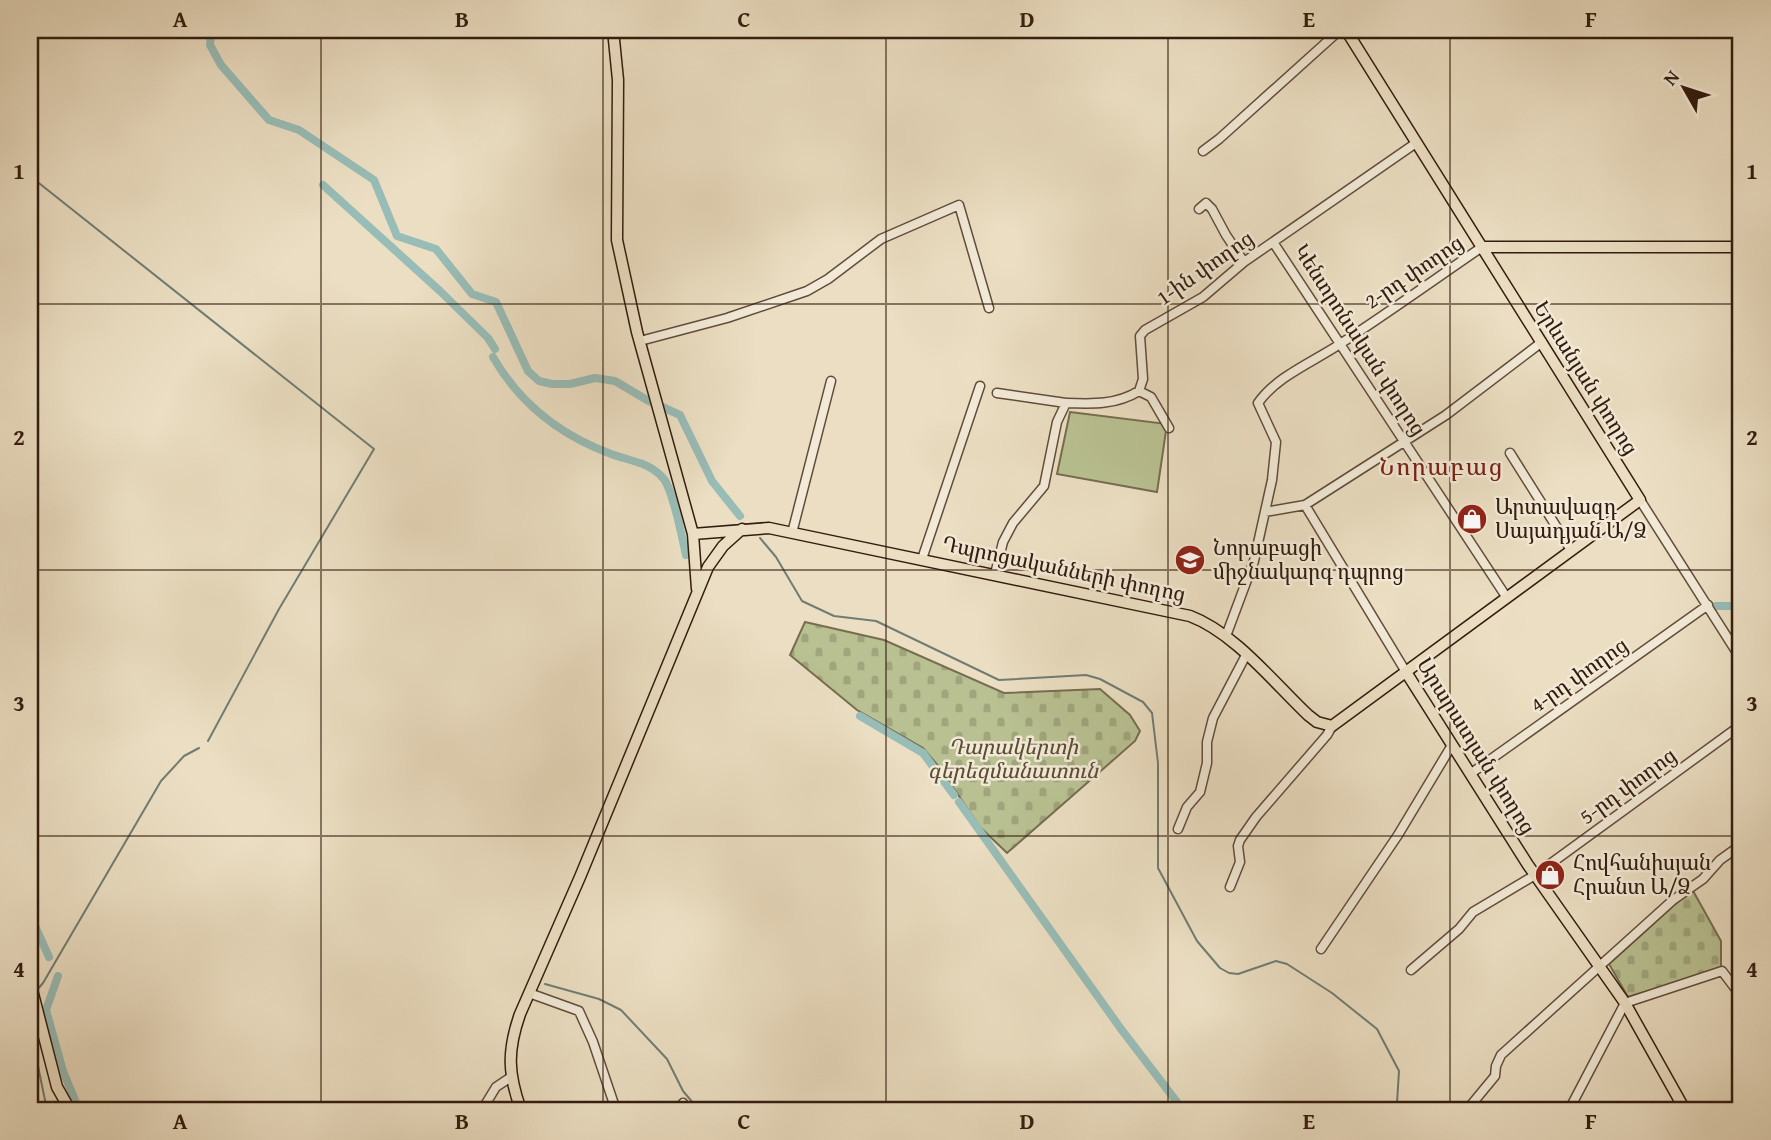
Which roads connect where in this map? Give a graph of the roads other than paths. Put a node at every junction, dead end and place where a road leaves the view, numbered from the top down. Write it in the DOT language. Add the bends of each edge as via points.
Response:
graph roads {
  1 [pos="613,30"];
  2 [pos="1340,30"];
  3 [pos="1346,30"];
  4 [pos="1416,143"];
  5 [pos="1203,151"];
  6 [pos="1199,209"];
  7 [pos="1273,243"];
  8 [pos="1482,247"];
  9 [pos="1741,247"];
  10 [pos="1244,262"];
  11 [pos="989,308"];
  12 [pos="640,341"];
  13 [pos="1542,342"];
  14 [pos="1340,344"];
  15 [pos="831,381"];
  16 [pos="980,386"];
  17 [pos="1139,391"];
  18 [pos="997,393"];
  19 [pos="1066,403"];
  20 [pos="1169,428"];
  21 [pos="1404,443"];
  22 [pos="1510,453"];
  23 [pos="1640,500"];
  24 [pos="1305,506"];
  25 [pos="1265,512"];
  26 [pos="742,528"];
  27 [pos="792,533"];
  28 [pos="693,534"];
  29 [pos="1571,550"];
  30 [pos="922,559"];
  31 [pos="995,574"];
  32 [pos="697,593"];
  33 [pos="1507,598"];
  34 [pos="1708,606"];
  35 [pos="1226,636"];
  36 [pos="1246,655"];
  37 [pos="1741,659"];
  38 [pos="1406,672"];
  39 [pos="1741,725"];
  40 [pos="1332,726"];
  41 [pos="1452,745"];
  42 [pos="1470,774"];
  43 [pos="1178,829"];
  44 [pos="1741,845"];
  45 [pos="1535,875"];
  46 [pos="1230,887"];
  47 [pos="1321,949"];
  48 [pos="1599,968"];
  49 [pos="1410,970"];
  50 [pos="30,982"];
  51 [pos="530,993"];
  52 [pos="1741,996"];
  53 [pos="1625,1003"];
  54 [pos="511,1077"];
  55 [pos="1471,1105"];
  56 [pos="70,1110"];
  57 [pos="482,1110"];
  58 [pos="521,1110"];
  59 [pos="616,1110"];
  60 [pos="1570,1110"];
  61 [pos="1685,1110"];
  1 -- 12 [label="main road" via="618,80 617,240"];
  2 -- 5 [label="street"];
  3 -- 4 [label="main road, Երևանյան փողոց"];
  4 -- 7 [label="street, 1-ին փողոց"];
  4 -- 8 [label="main road, Երևանյան փողոց"];
  6 -- 10 [label="street" via="1206,203 1212,209"];
  7 -- 10 [label="street, 1-ին փողոց"];
  7 -- 14 [label="street, Կենտրոնական փողոց"];
  8 -- 9 [label="main road"];
  8 -- 13 [label="main road, Երևանյան փողոց"];
  8 -- 14 [label="street, 2-րդ փողոց"];
  10 -- 17 [label="street, 1-ին փողոց" via="1202,297 1140,336 1143,379"];
  11 -- 12 [label="street" via="959,205 881,239 807,291"];
  12 -- 28 [label="main road"];
  13 -- 21 [label="street"];
  13 -- 23 [label="main road, Երևանյան փողոց"];
  14 -- 21 [label="street, Կենտրոնական փողոց"];
  14 -- 25 [label="street, 2-րդ փողոց" via="1288,375 1258,403 1276,442"];
  15 -- 27 [label="street"];
  16 -- 30 [label="street"];
  17 -- 19 [label="street" via="1110,403"];
  17 -- 20 [label="street" via="1151,397"];
  18 -- 19 [label="street"];
  19 -- 31 [label="street" via="1057,422 1044,486 1013,523"];
  21 -- 24 [label="street"];
  21 -- 33 [label="street, Կենտրոնական փողոց"];
  22 -- 29 [label="street"];
  23 -- 29 [label="main road"];
  23 -- 34 [label="street"];
  24 -- 25 [label="street"];
  24 -- 38 [label="street, Արարատյան փողոց"];
  25 -- 35 [label="street, 2-րդ փողոց" via="1254,561"];
  26 -- 27 [label="main road, Դպրոցականների փողոց"];
  26 -- 28 [label="main road, Դպրոցականների փողոց"];
  26 -- 32 [label="main road" via="708,567"];
  27 -- 30 [label="main road, Դպրոցականների փողոց"];
  28 -- 32 [label="main road"];
  29 -- 33 [label="main road"];
  30 -- 31 [label="main road, Դպրոցականների փողոց"];
  31 -- 35 [label="main road, Դպրոցականների փողոց" via="1190,616"];
  32 -- 51 [label="main road"];
  33 -- 38 [label="main road"];
  34 -- 37 [label="street"];
  34 -- 42 [label="street, 4-րդ փողոց"];
  35 -- 36 [label="main road, Դպրոցականների փողոց"];
  36 -- 40 [label="main road, Դպրոցականների փողոց" via="1307,715"];
  36 -- 43 [label="street" via="1213,718 1200,792 1187,807"];
  38 -- 40 [label="main road"];
  38 -- 41 [label="main road, Արարատյան փողոց"];
  39 -- 45 [label="street, 5-րդ փողոց"];
  40 -- 46 [label="street" via="1240,840 1240,862"];
  41 -- 42 [label="main road, Արարատյան փողոց"];
  41 -- 47 [label="street"];
  42 -- 45 [label="main road, Արարատյան փողոց"];
  44 -- 48 [label="street"];
  45 -- 48 [label="main road, Արարատյան փողոց"];
  45 -- 49 [label="street, 5-րդ փողոց" via="1473,912"];
  48 -- 53 [label="main road, Արարատյան փողոց"];
  48 -- 55 [label="street" via="1501,1055 1495,1076"];
  50 -- 56 [label="main road" via="57,1087"];
  51 -- 54 [label="main road" via="512,1037"];
  51 -- 59 [label="street" via="579,1011"];
  52 -- 53 [label="street" via="1722,971"];
  53 -- 60 [label="street"];
  53 -- 61 [label="main road, Արարատյան փողոց"];
  54 -- 57 [label="street" via="496,1087"];
  54 -- 58 [label="main road"];
}
